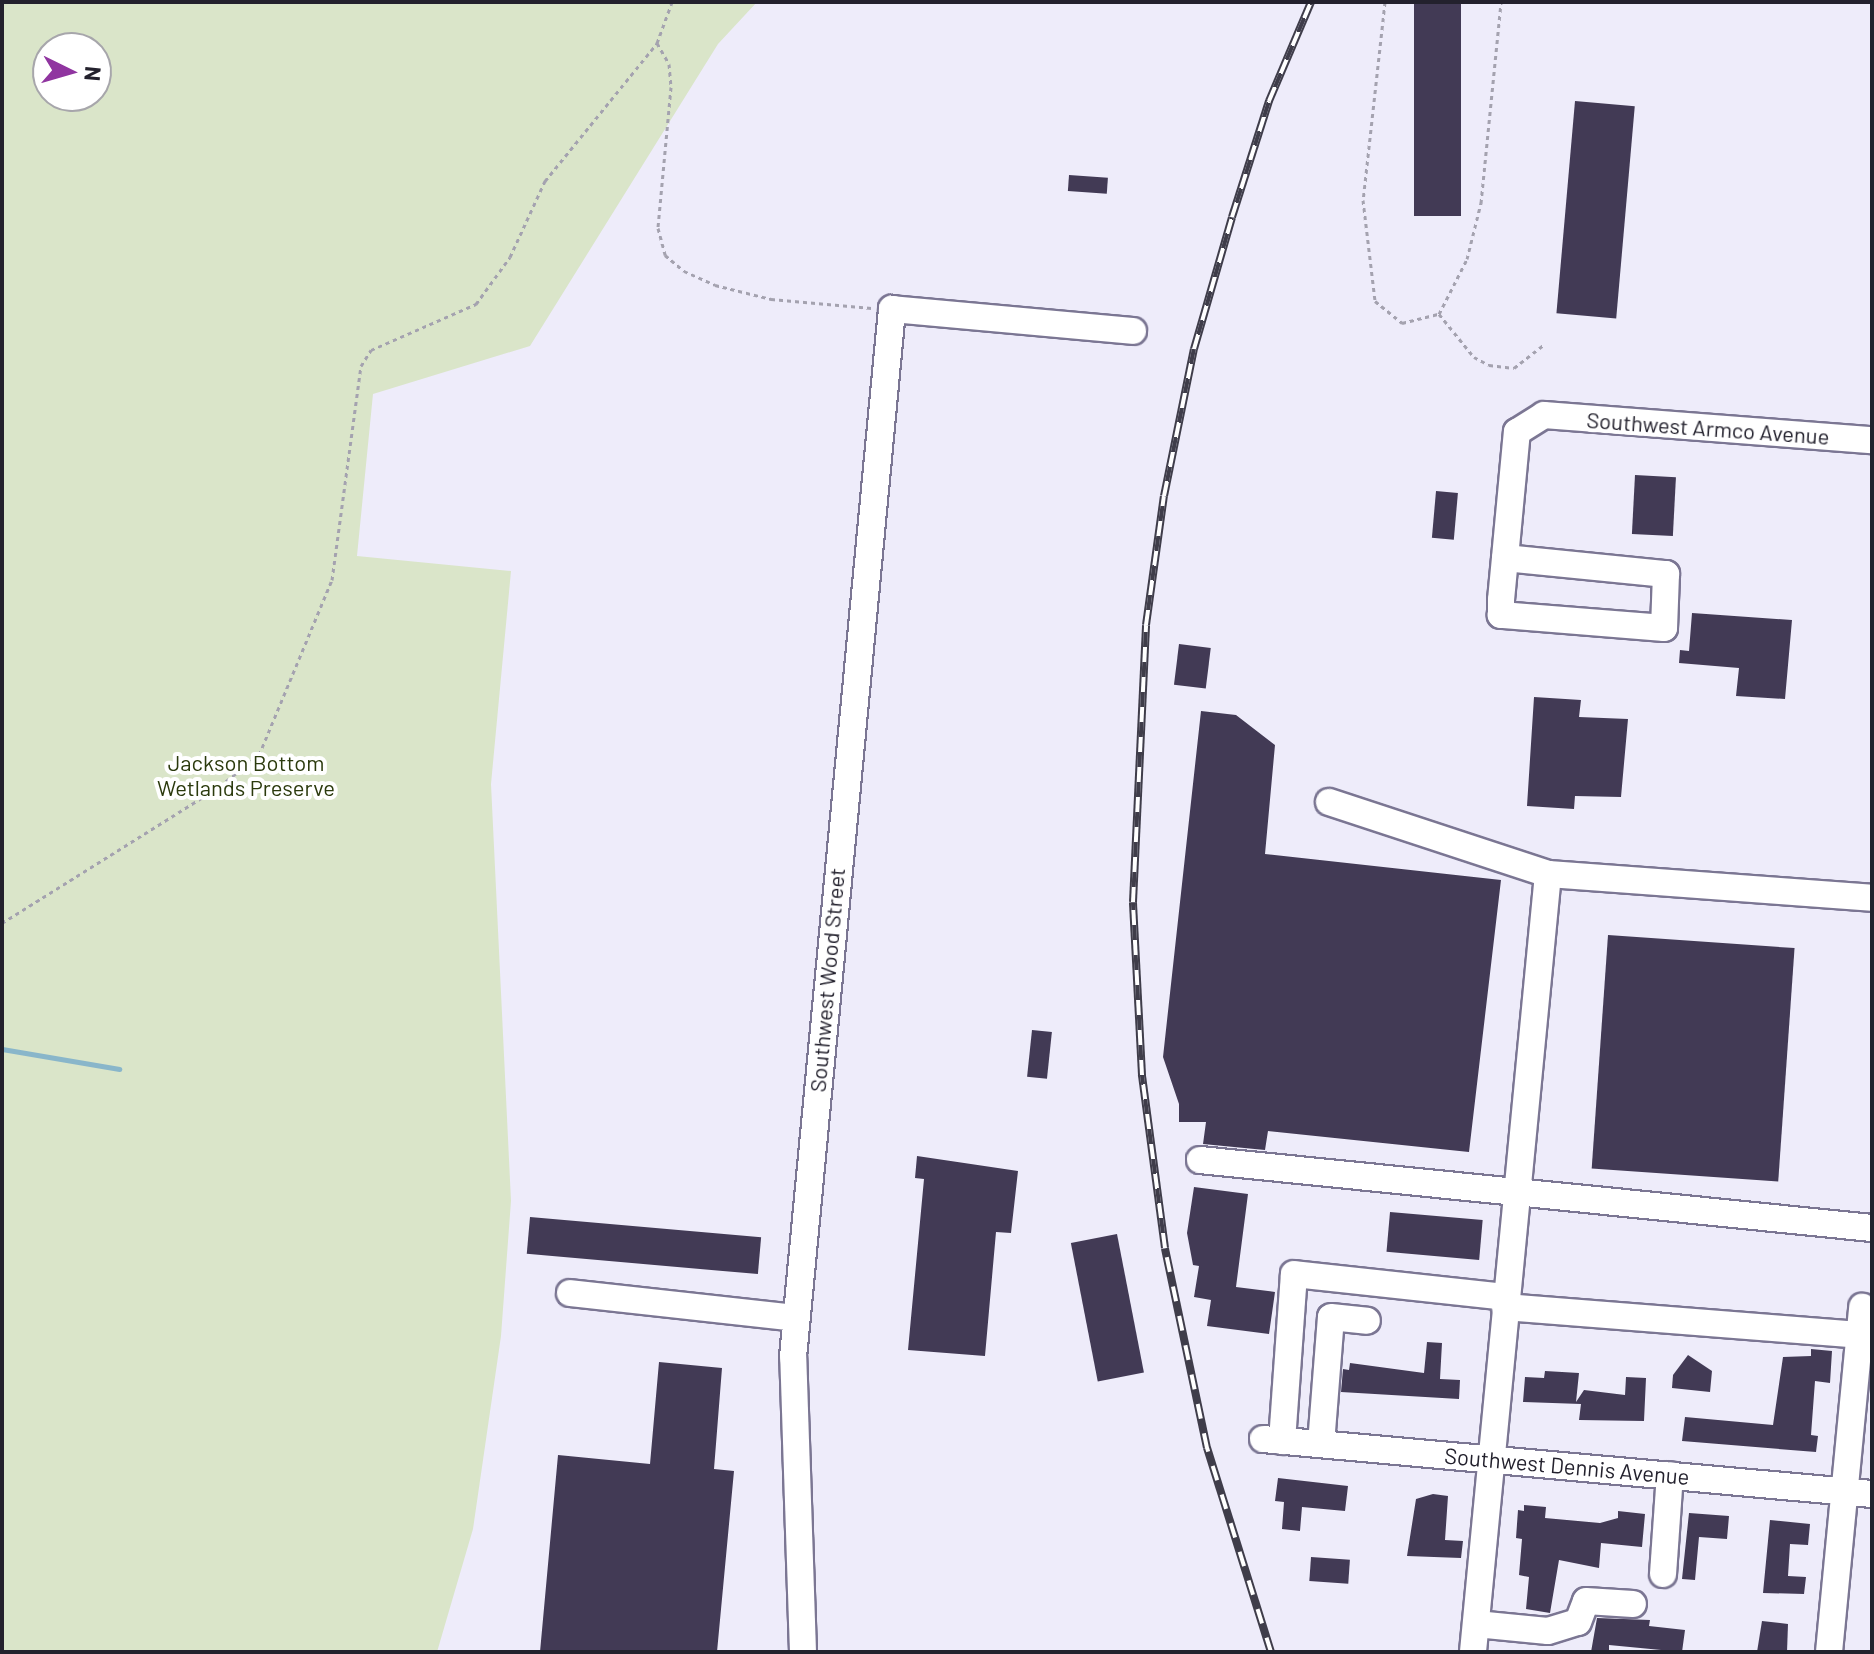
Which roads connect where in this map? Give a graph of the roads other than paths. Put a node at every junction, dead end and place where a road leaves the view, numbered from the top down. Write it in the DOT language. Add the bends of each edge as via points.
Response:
graph roads {
  1 [pos="1133,331"];
  2 [pos="1872,440"];
  3 [pos="1505,558"];
  4 [pos="1329,802"];
  5 [pos="1548,874"];
  6 [pos="1872,898"];
  7 [pos="1200,1160"];
  8 [pos="1516,1193"];
  9 [pos="1872,1228"];
  10 [pos="570,1293"];
  11 [pos="1506,1302"];
  12 [pos="1862,1307"];
  13 [pos="796,1318"];
  14 [pos="1367,1321"];
  15 [pos="1859,1335"];
  16 [pos="1321,1444"];
  17 [pos="1490,1459"];
  18 [pos="1670,1475"];
  19 [pos="1845,1492"];
  20 [pos="1872,1494"];
  21 [pos="1663,1574"];
  22 [pos="1633,1604"];
  23 [pos="1476,1624"];
  24 [pos="803,1652"];
  25 [pos="1473,1652"];
  26 [pos="1829,1652"];
  1 -- 13 [label="street, Southwest Wood Street" via="892,309"];
  2 -- 3 [label="street, Southwest Armco Avenue" via="1544,415 1517,432"];
  3 -- 3 [label="street" via="1501,615 1664,628 1666,574"];
  4 -- 5 [label="street"];
  5 -- 6 [label="street"];
  5 -- 8 [label="street"];
  7 -- 8 [label="street"];
  8 -- 9 [label="street"];
  8 -- 11 [label="street"];
  10 -- 13 [label="street"];
  11 -- 15 [label="street"];
  11 -- 16 [label="street, Southwest Dennis Avenue" via="1294,1274 1272,1440"];
  11 -- 17 [label="street"];
  12 -- 15 [label="street"];
  13 -- 24 [label="street, Southwest Wood Street" via="792,1374"];
  14 -- 16 [label="street" via="1331,1317"];
  15 -- 19 [label="street"];
  16 -- 17 [label="street, Southwest Dennis Avenue"];
  17 -- 18 [label="street, Southwest Dennis Avenue"];
  17 -- 23 [label="street"];
  18 -- 19 [label="street, Southwest Dennis Avenue"];
  18 -- 21 [label="street"];
  19 -- 20 [label="street, Southwest Dennis Avenue"];
  19 -- 26 [label="street"];
  22 -- 23 [label="street" via="1586,1601 1578,1622 1548,1631"];
  23 -- 25 [label="street"];
}
